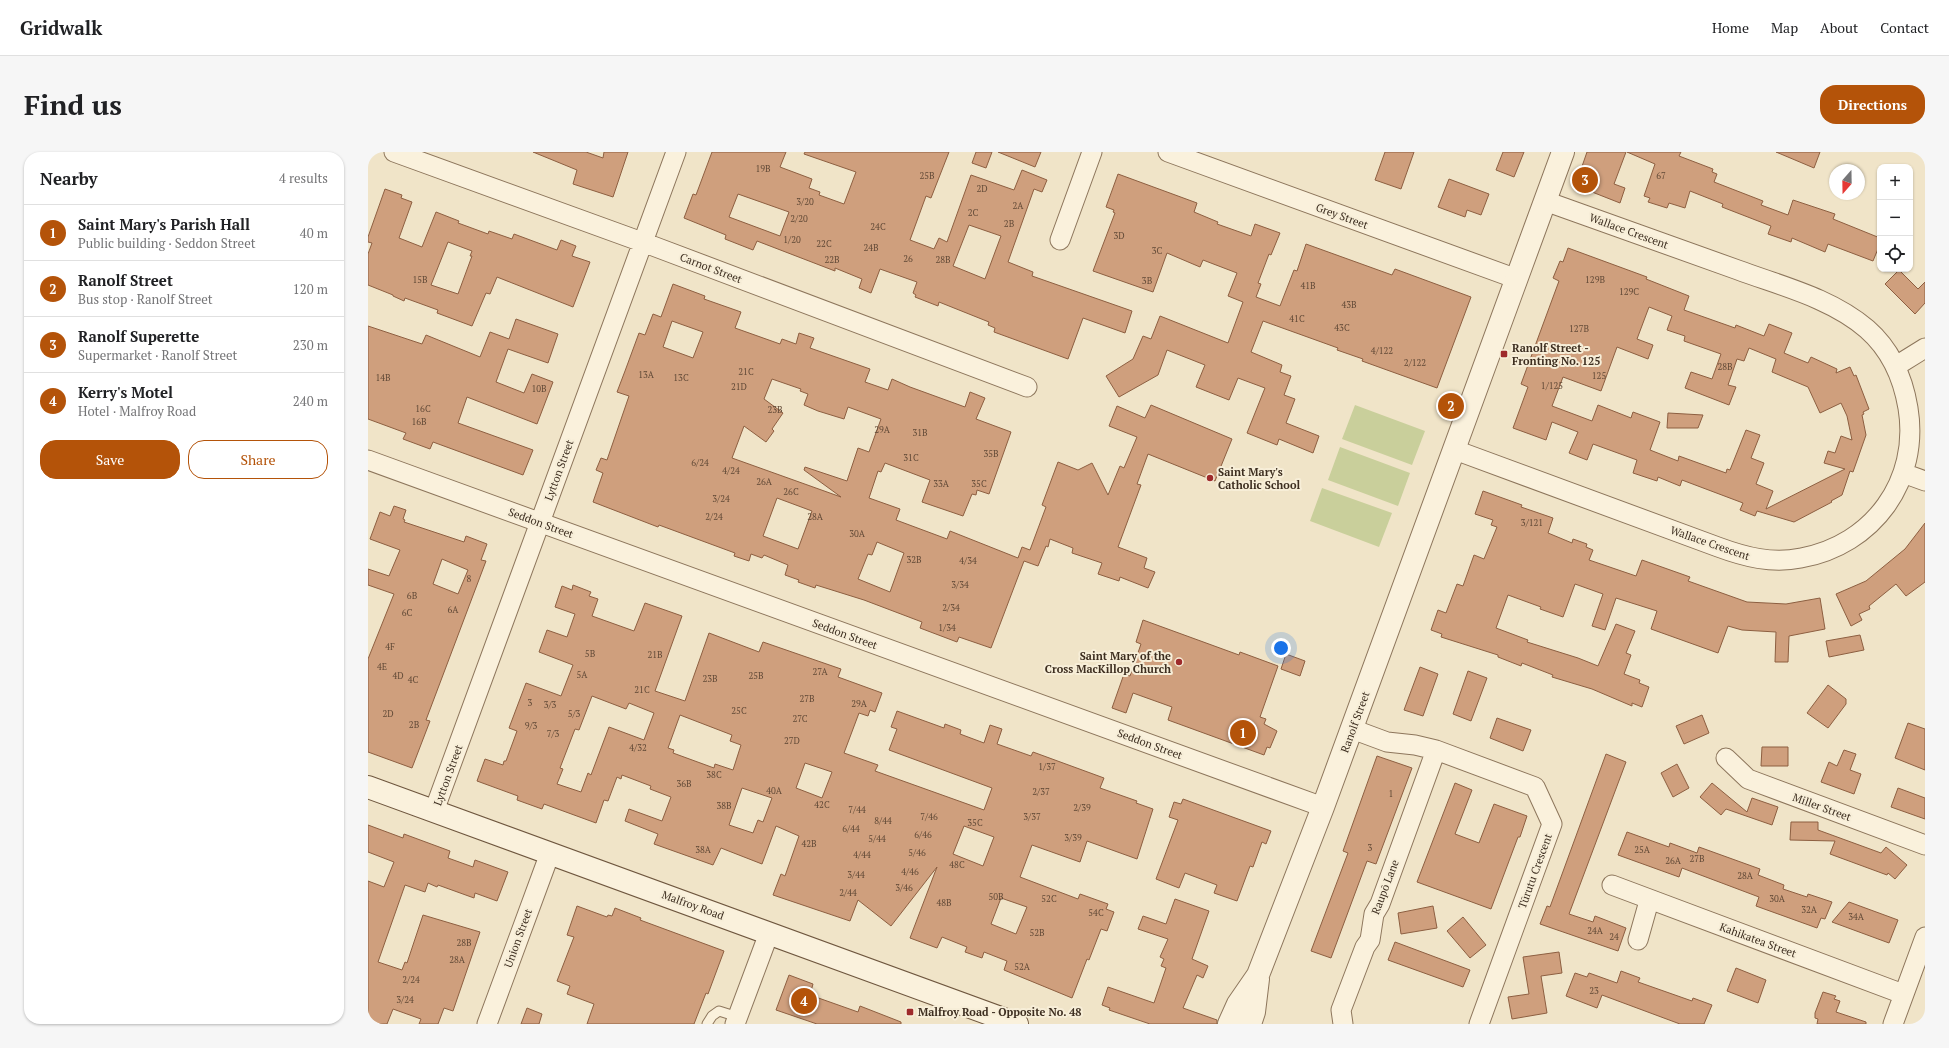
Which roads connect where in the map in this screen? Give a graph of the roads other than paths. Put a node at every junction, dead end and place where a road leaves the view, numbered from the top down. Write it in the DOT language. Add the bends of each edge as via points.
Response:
graph roads {
  1 [pos="394,152"];
  2 [pos="676,152"];
  3 [pos="1092,152"];
  4 [pos="1168,152"];
  5 [pos="1563,152"];
  6 [pos="1545,201"];
  7 [pos="1060,240"];
  8 [pos="642,242"];
  9 [pos="1517,279"];
  10 [pos="1925,348"];
  11 [pos="1896,366"];
  12 [pos="1027,387"];
  13 [pos="1455,450"];
  14 [pos="368,460"];
  15 [pos="1903,473"];
  16 [pos="1925,481"];
  17 [pos="540,523"];
  18 [pos="1352,729"];
  19 [pos="1436,750"];
  20 [pos="1726,758"];
  21 [pos="368,787"];
  22 [pos="1323,807"];
  23 [pos="434,811"];
  24 [pos="1925,844"];
  25 [pos="550,853"];
  26 [pos="1612,886"];
  27 [pos="1650,900"];
  28 [pos="768,933"];
  29 [pos="1925,937"];
  30 [pos="1638,940"];
  31 [pos="1258,975"];
  32 [pos="1904,994"];
  33 [pos="983,1018"];
  34 [pos="736,1020"];
  35 [pos="487,1024"];
  36 [pos="707,1024"];
  37 [pos="1017,1024"];
  38 [pos="1230,1024"];
  39 [pos="1250,1024"];
  40 [pos="1343,1024"];
  41 [pos="1479,1024"];
  42 [pos="1893,1024"];
  1 -- 8 [label="street, Carnot Street"];
  2 -- 8 [label="street, Lytton Street"];
  3 -- 7 [label="street"];
  4 -- 9 [label="street, Grey Street"];
  5 -- 6 [label="street, Ranolf Street"];
  6 -- 9 [label="street, Ranolf Street"];
  6 -- 11 [label="street, Wallace Crescent" via="1829,305 1868,330"];
  8 -- 12 [label="street, Carnot Street"];
  8 -- 17 [label="street, Lytton Street"];
  9 -- 13 [label="street, Ranolf Street"];
  10 -- 11 [label="street"];
  11 -- 15 [label="street, Wallace Crescent" via="1906,394 1909,414 1910,436"];
  13 -- 15 [label="street, Wallace Crescent" via="1718,548 1761,559 1799,559 1833,549 1850,540 1885,506 1896,492"];
  13 -- 18 [label="street, Ranolf Street"];
  14 -- 17 [label="street, Seddon Street"];
  15 -- 16 [label="street"];
  17 -- 22 [label="street, Seddon Street"];
  17 -- 23 [label="street, Lytton Street"];
  18 -- 19 [label="street, Tūrutu Crescent" via="1387,742"];
  18 -- 22 [label="street, Ranolf Street"];
  19 -- 40 [label="street, Raupō Lane" via="1380,904 1374,914 1370,940 1341,1010"];
  19 -- 41 [label="street, Tūrutu Crescent" via="1535,787 1552,824"];
  20 -- 24 [label="street, Miller Street" via="1748,779"];
  21 -- 23 [label="street, Malfroy Road"];
  22 -- 31 [label="street, Ranolf Street"];
  23 -- 25 [label="street, Malfroy Road"];
  25 -- 28 [label="street, Malfroy Road"];
  25 -- 35 [label="street, Union Street"];
  26 -- 27 [label="street, Kahikatea Street"];
  27 -- 30 [label="street"];
  27 -- 32 [label="street, Kahikatea Street"];
  28 -- 33 [label="street, Malfroy Road"];
  28 -- 34 [label="street"];
  29 -- 32 [label="street"];
  31 -- 38 [label="street, Ranolf Street" via="1238,1004"];
  31 -- 39 [label="street, Ranolf Street" via="1254,1012"];
  32 -- 42 [label="street"];
  33 -- 37 [label="street, Malfroy Road"];
  34 -- 36 [label="lane" via="719,1011"];
}
